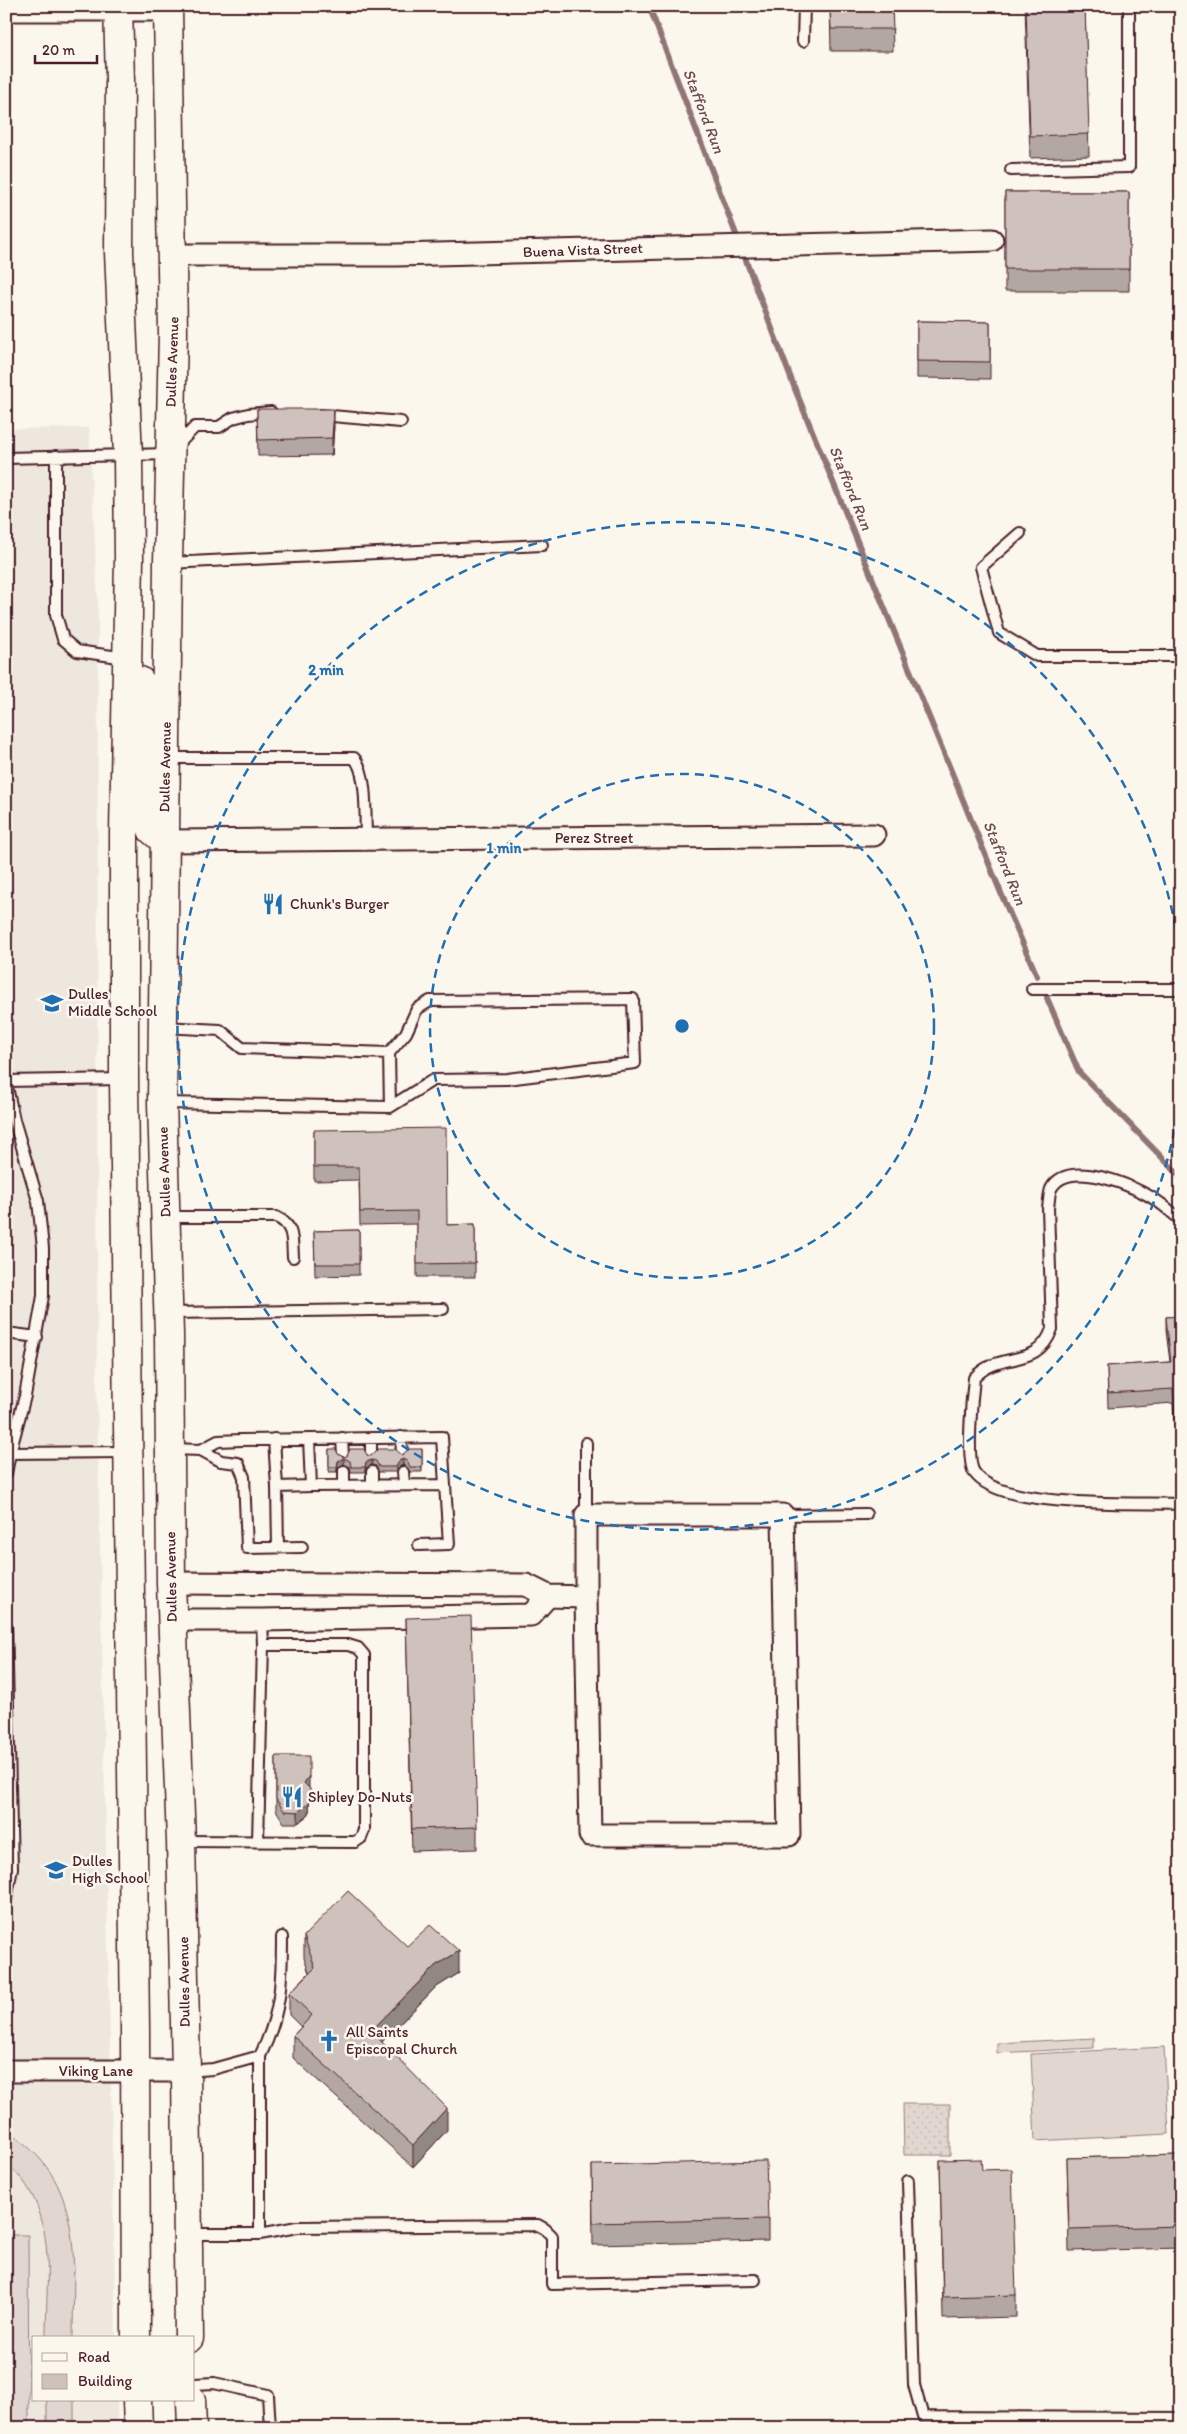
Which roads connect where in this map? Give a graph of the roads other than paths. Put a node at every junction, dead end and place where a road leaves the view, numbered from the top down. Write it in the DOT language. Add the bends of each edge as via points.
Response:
graph roads {
  1 [pos="804,6"];
  2 [pos="1129,6"];
  3 [pos="118,8"];
  4 [pos="168,8"];
  5 [pos="6,10"];
  6 [pos="803,41"];
  7 [pos="1011,170"];
  8 [pos="992,240"];
  9 [pos="173,254"];
  10 [pos="284,411"];
  11 [pos="313,414"];
  12 [pos="401,422"];
  13 [pos="169,454"];
  14 [pos="56,456"];
  15 [pos="128,456"];
  16 [pos="6,458"];
  17 [pos="1020,533"];
  18 [pos="542,545"];
  19 [pos="168,563"];
  20 [pos="1181,656"];
  21 [pos="127,658"];
  22 [pos="165,758"];
  23 [pos="874,835"];
  24 [pos="366,840"];
  25 [pos="165,841"];
  26 [pos="1032,989"];
  27 [pos="1181,989"];
  28 [pos="163,1027"];
  29 [pos="390,1053"];
  30 [pos="124,1079"];
  31 [pos="6,1081"];
  32 [pos="162,1102"];
  33 [pos="390,1107"];
  34 [pos="165,1218"];
  35 [pos="1181,1220"];
  36 [pos="293,1257"];
  37 [pos="443,1309"];
  38 [pos="168,1313"];
  39 [pos="6,1333"];
  40 [pos="37,1337"];
  41 [pos="401,1437"];
  42 [pos="342,1438"];
  43 [pos="371,1438"];
  44 [pos="274,1439"];
  45 [pos="310,1439"];
  46 [pos="586,1442"];
  47 [pos="170,1449"];
  48 [pos="201,1450"];
  49 [pos="129,1452"];
  50 [pos="10,1453"];
  51 [pos="402,1454"];
  52 [pos="371,1455"];
  53 [pos="343,1456"];
  54 [pos="344,1471"];
  55 [pos="372,1472"];
  56 [pos="403,1472"];
  57 [pos="6,1474"];
  58 [pos="404,1484"];
  59 [pos="344,1485"];
  60 [pos="372,1485"];
  61 [pos="445,1485"];
  62 [pos="277,1486"];
  63 [pos="311,1486"];
  64 [pos="1181,1504"];
  65 [pos="586,1514"];
  66 [pos="866,1514"];
  67 [pos="783,1515"];
  68 [pos="419,1545"];
  69 [pos="278,1547"];
  70 [pos="302,1547"];
  71 [pos="170,1583"];
  72 [pos="548,1596"];
  73 [pos="586,1597"];
  74 [pos="172,1620"];
  75 [pos="262,1620"];
  76 [pos="6,1625"];
  77 [pos="263,1645"];
  78 [pos="9,1829"];
  79 [pos="181,1840"];
  80 [pos="258,1841"];
  81 [pos="6,1900"];
  82 [pos="282,1937"];
  83 [pos="260,2056"];
  84 [pos="6,2071"];
  85 [pos="134,2071"];
  86 [pos="186,2071"];
  87 [pos="908,2181"];
  88 [pos="186,2234"];
  89 [pos="260,2234"];
  90 [pos="755,2280"];
  91 [pos="136,2336"];
  92 [pos="189,2336"];
  93 [pos="195,2384"];
  94 [pos="137,2402"];
  95 [pos="191,2402"];
  96 [pos="1181,2418"];
  97 [pos="138,2428"];
  98 [pos="192,2428"];
  99 [pos="270,2428"];
  1 -- 6 [label="lane"];
  2 -- 7 [label="lane" via="1129,167"];
  3 -- 4 [label="street"];
  3 -- 5 [label="street"];
  3 -- 15 [label="main road" via="119,252"];
  4 -- 9 [label="main road, Dulles Avenue"];
  8 -- 9 [label="street, Buena Vista Street" via="396,255"];
  9 -- 13 [label="main road, Dulles Avenue"];
  10 -- 13 [label="lane" via="248,414 219,427 195,428"];
  11 -- 12 [label="lane"];
  13 -- 15 [label="lane"];
  13 -- 19 [label="main road, Dulles Avenue"];
  14 -- 15 [label="lane"];
  14 -- 16 [label="lane"];
  14 -- 21 [label="lane" via="56,616 63,639 78,651"];
  15 -- 21 [label="main road"];
  17 -- 20 [label="lane" via="981,566 999,633 1037,656"];
  18 -- 19 [label="lane"];
  19 -- 22 [label="main road, Dulles Avenue"];
  21 -- 25 [label="main road" via="146,693 145,807 152,830"];
  21 -- 30 [label="main road"];
  22 -- 24 [label="lane" via="354,758 359,763 362,776"];
  22 -- 25 [label="main road, Dulles Avenue"];
  23 -- 24 [label="street, Perez Street"];
  24 -- 25 [label="street, Perez Street"];
  25 -- 28 [label="main road, Dulles Avenue"];
  26 -- 27 [label="lane"];
  28 -- 29 [label="lane" via="220,1030 242,1048"];
  28 -- 32 [label="main road, Dulles Avenue"];
  29 -- 33 [label="lane"];
  29 -- 33 [label="lane" via="406,1033 417,1008 430,1001 633,999 635,1063 507,1079 433,1080"];
  30 -- 31 [label="lane"];
  30 -- 49 [label="main road"];
  31 -- 40 [label="lane" via="38,1201 43,1248 43,1296"];
  32 -- 33 [label="lane"];
  32 -- 34 [label="main road, Dulles Avenue"];
  34 -- 36 [label="lane" via="276,1217 285,1221 292,1233"];
  34 -- 38 [label="main road, Dulles Avenue"];
  35 -- 64 [label="lane" via="1156,1200 1122,1184 1084,1174 1073,1174 1058,1181 1051,1189 1048,1208 1052,1329 1047,1342 1038,1351 992,1365 974,1378 971,1450 974,1472 982,1480 1011,1494 1061,1501"];
  37 -- 38 [label="lane"];
  38 -- 47 [label="main road, Dulles Avenue"];
  39 -- 40 [label="lane"];
  40 -- 50 [label="lane"];
  41 -- 43 [label="lane"];
  41 -- 51 [label="lane"];
  41 -- 61 [label="lane" via="442,1437"];
  42 -- 43 [label="lane"];
  42 -- 45 [label="lane"];
  42 -- 53 [label="lane"];
  43 -- 52 [label="lane"];
  44 -- 45 [label="lane"];
  44 -- 48 [label="lane" via="218,1442"];
  44 -- 62 [label="lane"];
  45 -- 63 [label="lane"];
  46 -- 65 [label="lane"];
  47 -- 48 [label="lane"];
  47 -- 71 [label="main road, Dulles Avenue"];
  48 -- 69 [label="lane" via="221,1461 238,1464 244,1478 247,1548"];
  49 -- 50 [label="lane"];
  49 -- 85 [label="main road"];
  50 -- 57 [label="lane"];
  54 -- 59 [label="lane"];
  55 -- 60 [label="lane"];
  56 -- 58 [label="lane"];
  58 -- 60 [label="lane"];
  58 -- 61 [label="lane"];
  59 -- 60 [label="lane"];
  59 -- 63 [label="lane"];
  61 -- 68 [label="lane" via="449,1544"];
  62 -- 63 [label="lane"];
  62 -- 69 [label="lane"];
  65 -- 67 [label="street"];
  65 -- 73 [label="street"];
  66 -- 67 [label="lane"];
  67 -- 73 [label="street" via="789,1834 590,1835"];
  69 -- 70 [label="lane"];
  71 -- 72 [label="street" via="526,1585"];
  71 -- 74 [label="main road, Dulles Avenue"];
  72 -- 73 [label="street"];
  72 -- 75 [label="street" via="531,1615"];
  74 -- 75 [label="street"];
  74 -- 79 [label="main road, Dulles Avenue"];
  75 -- 77 [label="lane"];
  76 -- 78 [label="lane"];
  77 -- 80 [label="lane"];
  77 -- 80 [label="lane" via="348,1645 358,1648 364,1655 364,1830 355,1842"];
  78 -- 81 [label="lane" via="12,1868"];
  79 -- 80 [label="lane"];
  79 -- 86 [label="main road, Dulles Avenue"];
  82 -- 83 [label="lane" via="278,2013"];
  83 -- 86 [label="lane" via="213,2069"];
  83 -- 89 [label="lane"];
  84 -- 85 [label="street, Viking Lane"];
  85 -- 86 [label="street, Viking Lane"];
  85 -- 91 [label="main road"];
  86 -- 88 [label="main road, Dulles Avenue"];
  87 -- 96 [label="lane" via="914,2385 923,2417"];
  88 -- 89 [label="lane"];
  88 -- 92 [label="main road, Dulles Avenue"];
  89 -- 90 [label="lane" via="297,2227 538,2224 552,2236 552,2284"];
  93 -- 99 [label="lane" via="214,2384 268,2395"];
  94 -- 97 [label="main road"];
  95 -- 98 [label="main road"];
}
